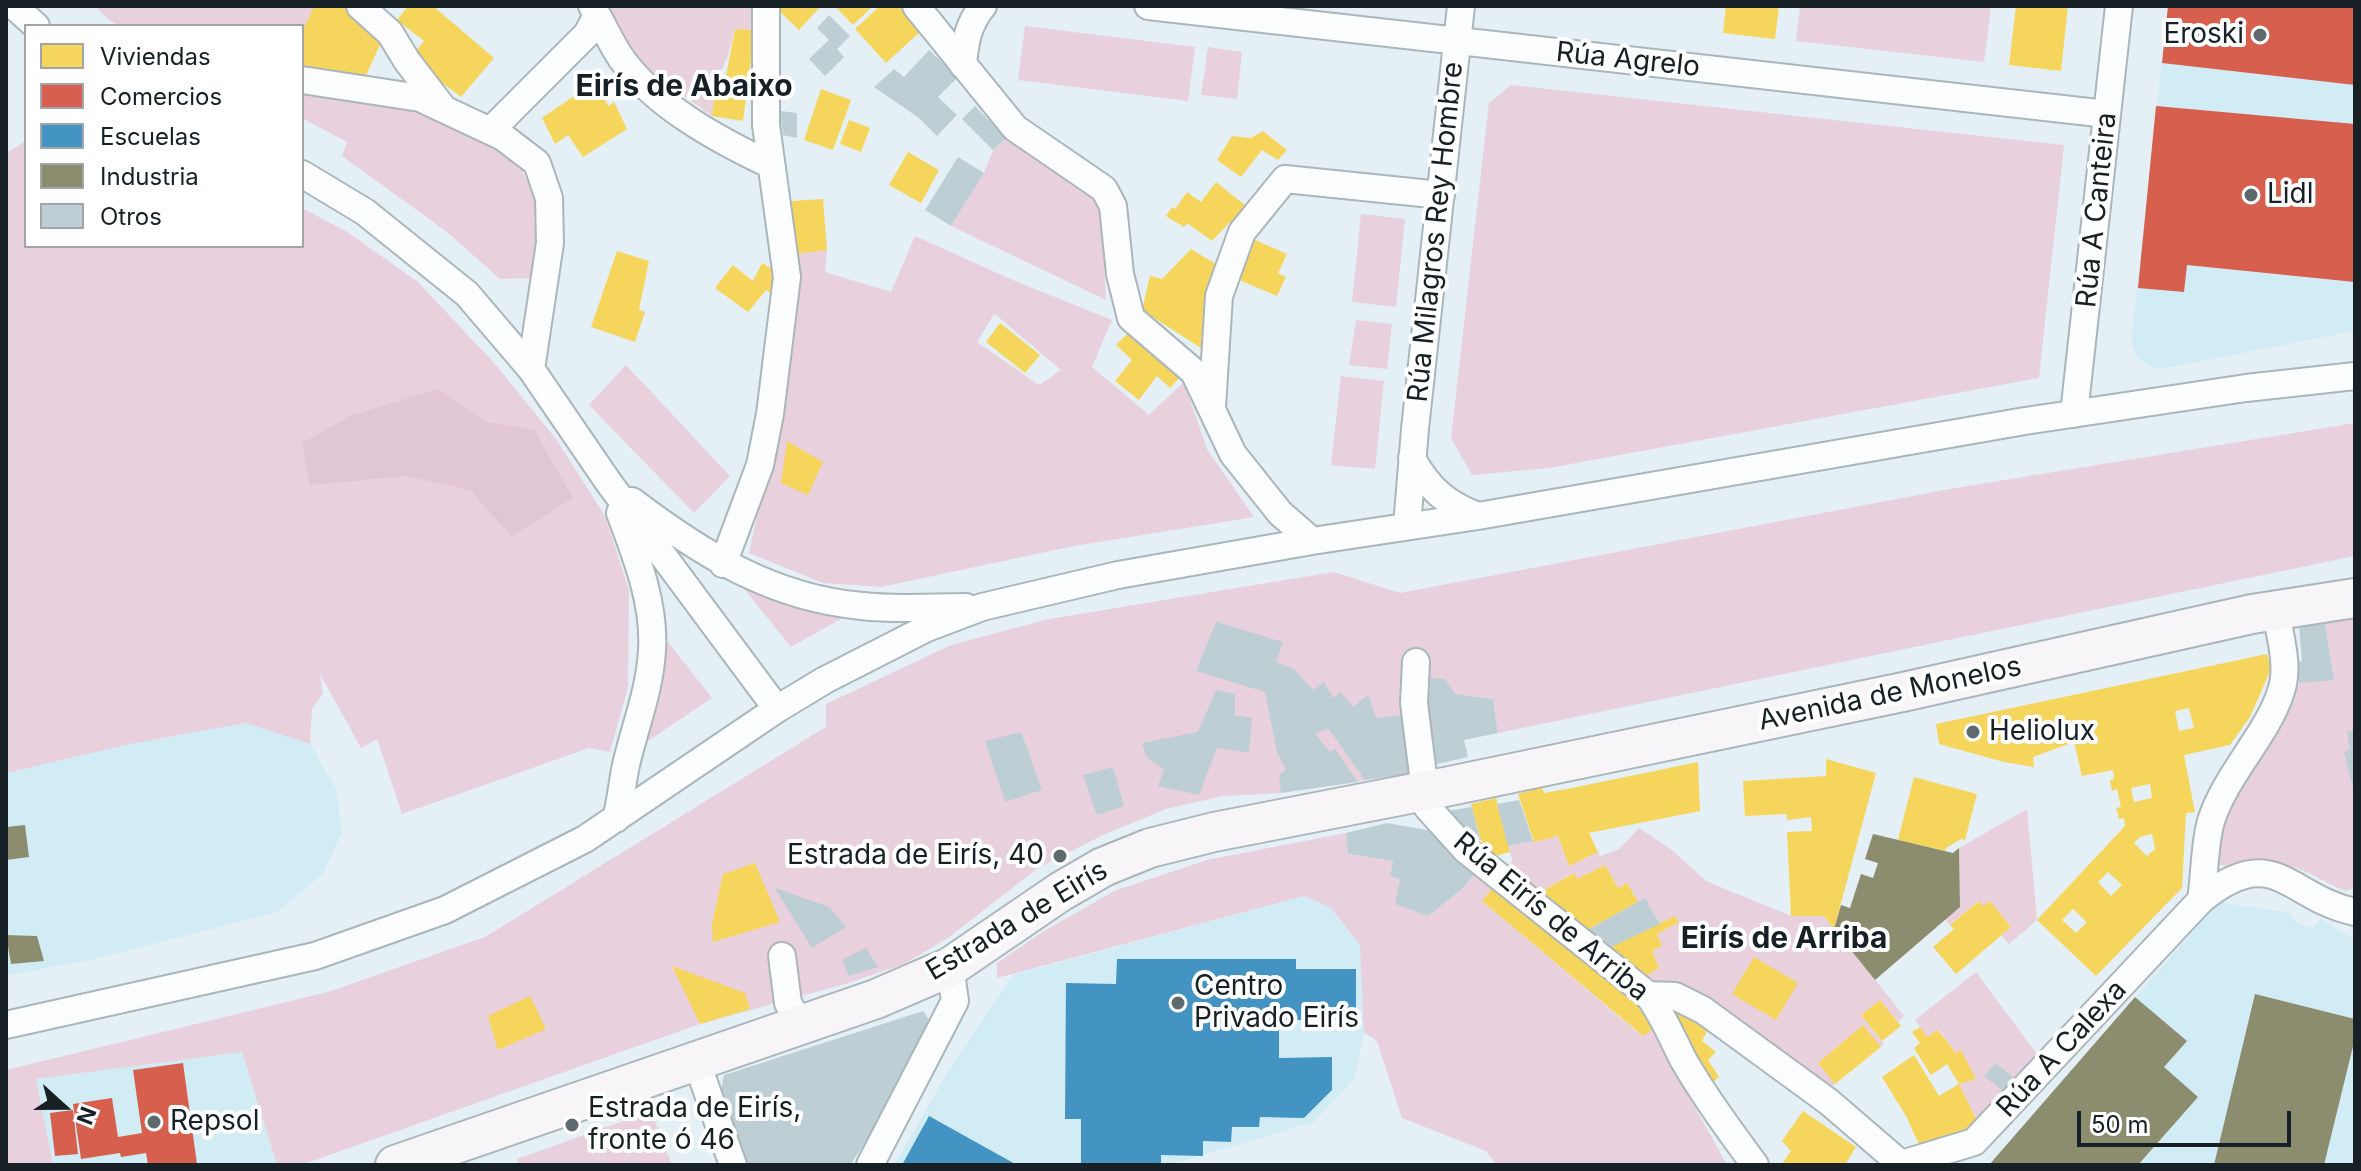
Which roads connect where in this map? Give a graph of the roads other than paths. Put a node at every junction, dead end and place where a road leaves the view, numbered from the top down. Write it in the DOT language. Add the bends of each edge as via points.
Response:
graph roads {
  1 [pos="14,6"];
  2 [pos="360,6"];
  3 [pos="766,6"];
  4 [pos="916,6"];
  5 [pos="983,6"];
  6 [pos="1148,6"];
  7 [pos="1461,6"];
  8 [pos="2119,6"];
  9 [pos="594,10"];
  10 [pos="34,24"];
  11 [pos="1456,41"];
  12 [pos="963,65"];
  13 [pos="304,80"];
  14 [pos="445,110"];
  15 [pos="2107,114"];
  16 [pos="490,131"];
  17 [pos="771,165"];
  18 [pos="304,175"];
  19 [pos="1441,195"];
  20 [pos="531,369"];
  21 [pos="2355,376"];
  22 [pos="1212,407"];
  23 [pos="2074,414"];
  24 [pos="1412,458"];
  25 [pos="609,483"];
  26 [pos="1478,516"];
  27 [pos="1407,526"];
  28 [pos="1312,541"];
  29 [pos="723,564"];
  30 [pos="2355,598"];
  31 [pos="982,607"];
  32 [pos="2276,610"];
  33 [pos="1416,662"];
  34 [pos="777,709"];
  35 [pos="1425,791"];
  36 [pos="616,819"];
  37 [pos="2201,900"];
  38 [pos="2355,912"];
  39 [pos="782,956"];
  40 [pos="950,967"];
  41 [pos="1648,995"];
  42 [pos="800,1024"];
  43 [pos="6,1025"];
  44 [pos="696,1060"];
  45 [pos="1900,1164"];
  46 [pos="395,1165"];
  47 [pos="733,1165"];
  48 [pos="870,1165"];
  49 [pos="1755,1165"];
  1 -- 10 [label="street"];
  2 -- 14 [label="street" via="390,33"];
  3 -- 17 [label="street"];
  4 -- 12 [label="street"];
  5 -- 12 [label="street" via="965,39"];
  6 -- 11 [label="street, Rúa Agrelo"];
  7 -- 11 [label="street, Rúa Milagros Rey Hombre"];
  8 -- 15 [label="street, Rúa A Canteira"];
  9 -- 16 [label="street" via="587,34"];
  9 -- 17 [label="street" via="622,59 647,87 695,124"];
  11 -- 15 [label="street, Rúa Agrelo"];
  11 -- 19 [label="street, Rúa Milagros Rey Hombre"];
  12 -- 22 [label="street" via="1015,128 1104,189 1113,206 1131,318 1194,372"];
  13 -- 14 [label="street" via="420,98"];
  14 -- 16 [label="street"];
  15 -- 23 [label="street, Rúa A Canteira"];
  16 -- 20 [label="street" via="537,163 549,198 550,243"];
  17 -- 29 [label="street" via="787,277 760,465"];
  18 -- 20 [label="street" via="365,212 467,294"];
  19 -- 22 [label="street" via="1285,179 1242,232 1219,296"];
  19 -- 24 [label="street, Rúa Milagros Rey Hombre"];
  20 -- 25 [label="street"];
  21 -- 23 [label="street"];
  22 -- 28 [label="street" via="1233,454 1257,487"];
  23 -- 26 [label="street"];
  24 -- 26 [label="street" via="1439,496"];
  24 -- 27 [label="street, Rúa Milagros Rey Hombre"];
  25 -- 29 [label="street"];
  25 -- 34 [label="street"];
  25 -- 36 [label="street" via="640,568 652,648"];
  26 -- 27 [label="street"];
  27 -- 28 [label="street"];
  28 -- 31 [label="street" via="1118,575"];
  29 -- 31 [label="street" via="830,602"];
  30 -- 32 [label="street, Avenida de Monelos"];
  31 -- 34 [label="street" via="873,654"];
  32 -- 35 [label="street, Avenida de Monelos"];
  32 -- 37 [label="street" via="2283,683 2212,819"];
  33 -- 35 [label="street" via="1414,703"];
  34 -- 36 [label="street"];
  35 -- 40 [label="street, Estrada de Eirís" via="1150,848 1060,892"];
  35 -- 41 [label="street, Rúa Eirís de Arriba" via="1427,807 1466,850"];
  36 -- 43 [label="street" via="445,910 315,956"];
  37 -- 38 [label="street, Rúa A Calexa" via="2237,876 2258,874 2285,879"];
  37 -- 45 [label="street, Rúa A Calexa" via="1974,1142"];
  39 -- 42 [label="street" via="788,1003"];
  40 -- 42 [label="street, Estrada de Eirís"];
  40 -- 48 [label="street" via="955,1001"];
  41 -- 45 [label="street, Rúa A Calexa" via="1675,996 1703,1010 1829,1102"];
  41 -- 49 [label="street, Rúa Eirís de Arriba" via="1716,1112"];
  42 -- 44 [label="street, Estrada de Eirís"];
  44 -- 46 [label="street, Estrada de Eirís"];
  44 -- 47 [label="street"];
}
